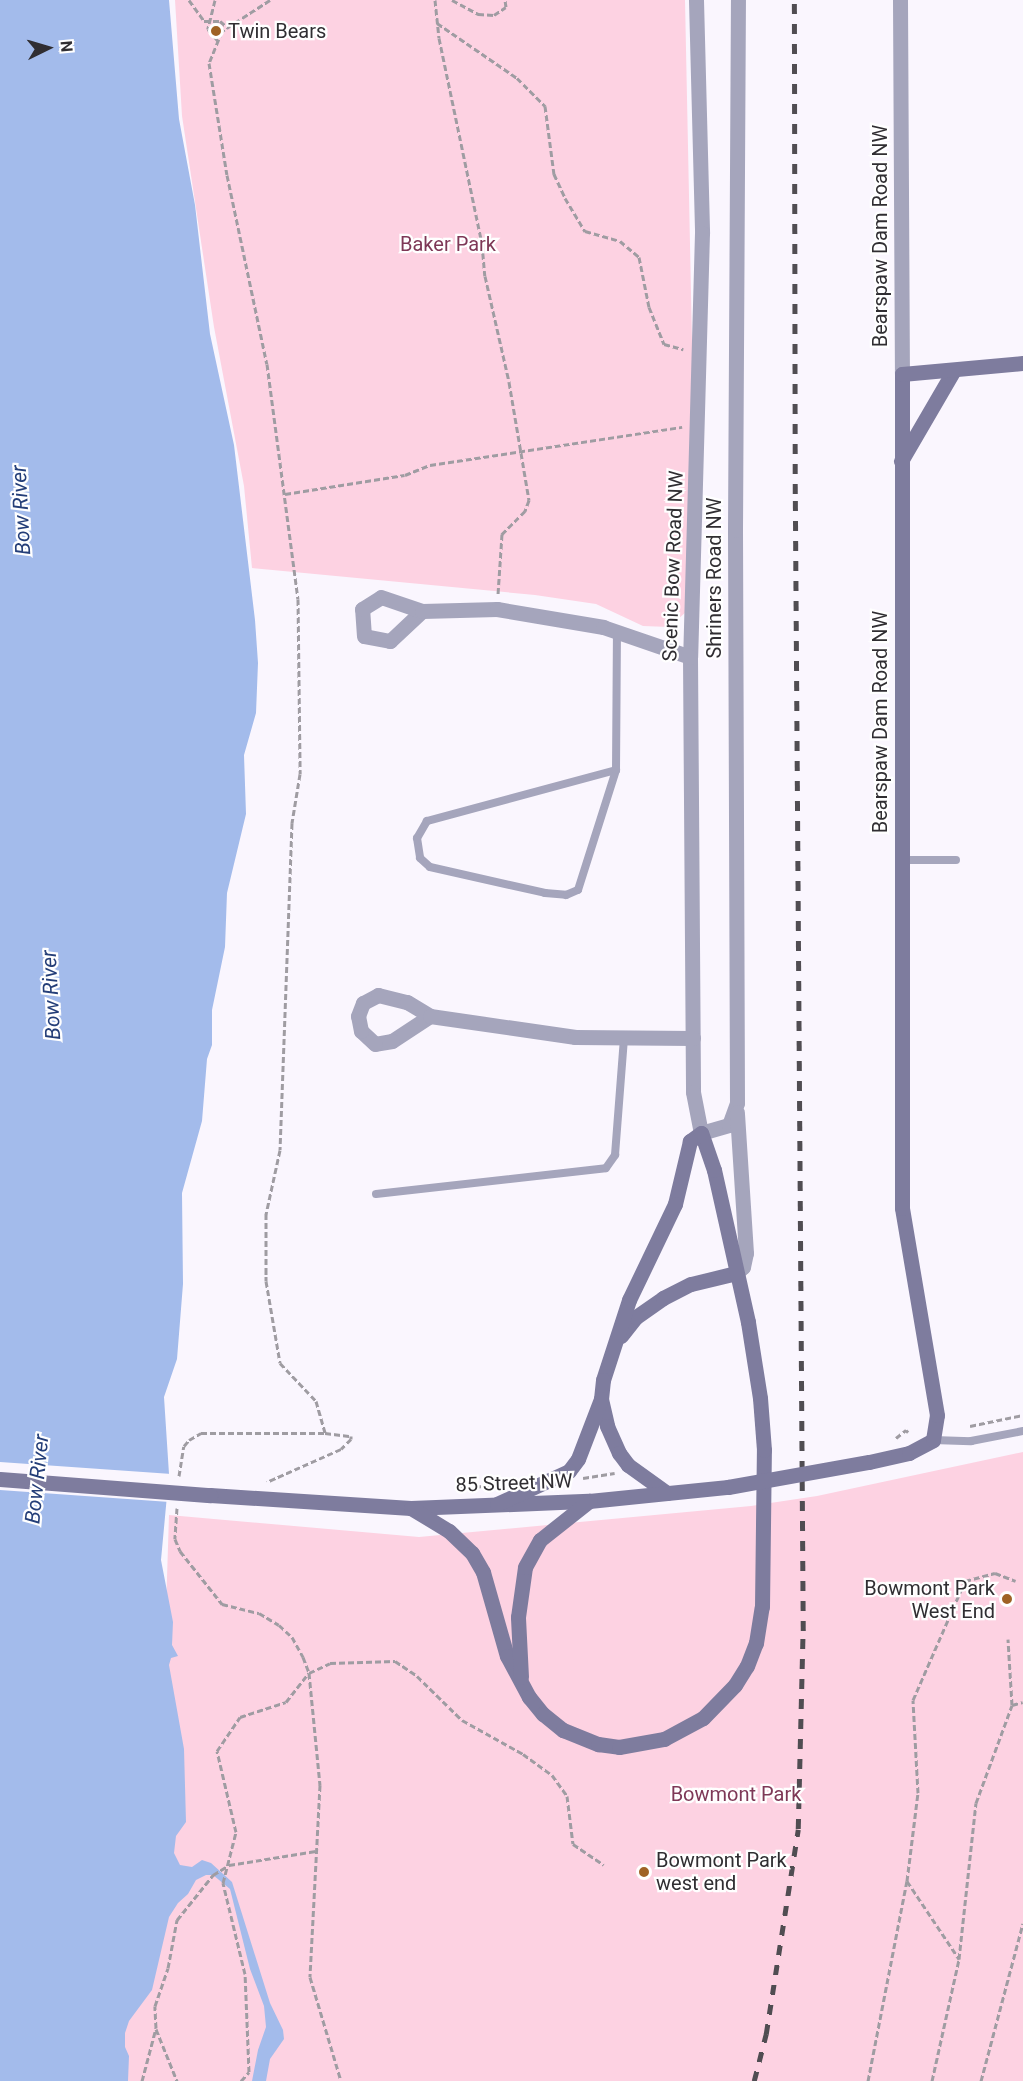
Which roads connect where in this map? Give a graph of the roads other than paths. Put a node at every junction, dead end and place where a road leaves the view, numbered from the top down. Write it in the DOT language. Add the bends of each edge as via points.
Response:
graph roads {
  1 [pos="696,0"];
  2 [pos="738,0"];
  3 [pos="900,0"];
  4 [pos="1023,363"];
  5 [pos="954,370"];
  6 [pos="902,374"];
  7 [pos="900,463"];
  8 [pos="422,611"];
  9 [pos="617,632"];
  10 [pos="690,657"];
  11 [pos="616,770"];
  12 [pos="901,860"];
  13 [pos="956,860"];
  14 [pos="430,1016"];
  15 [pos="624,1037"];
  16 [pos="693,1038"];
  17 [pos="737,1103"];
  18 [pos="700,1133"];
  19 [pos="376,1194"];
  20 [pos="736,1273"];
  21 [pos="615,1343"];
  22 [pos="600,1399"];
  23 [pos="1023,1431"];
  24 [pos="933,1440"];
  25 [pos="0,1479"];
  26 [pos="667,1493"];
  27 [pos="589,1500"];
  28 [pos="497,1504"];
  29 [pos="411,1508"];
  30 [pos="521,1683"];
  1 -- 10 [label="street, Scenic Bow Road NW" via="702,233"];
  2 -- 17 [label="street, Shriners Road NW"];
  3 -- 6 [label="street, Bearspaw Dam Road NW"];
  4 -- 5 [label="street"];
  5 -- 6 [label="street"];
  5 -- 7 [label="street"];
  6 -- 7 [label="street, Bearspaw Dam Road NW"];
  7 -- 12 [label="street, Bearspaw Dam Road NW"];
  8 -- 9 [label="street" via="497,609"];
  9 -- 10 [label="street"];
  9 -- 11 [label="lane"];
  10 -- 16 [label="street, Scenic Bow Road NW"];
  11 -- 11 [label="lane" via="578,890 566,895 545,893 430,867 420,858 417,838 427,821"];
  12 -- 13 [label="lane"];
  12 -- 24 [label="street, Bearspaw Dam Road NW" via="902,1208 935,1394"];
  14 -- 15 [label="street" via="574,1037"];
  15 -- 16 [label="street"];
  15 -- 19 [label="lane" via="615,1155 606,1168"];
  16 -- 18 [label="street, Scenic Bow Road NW" via="693,1092"];
  17 -- 18 [label="street" via="729,1125"];
  17 -- 20 [label="street, Shriners Road NW" via="746,1253 743,1267"];
  18 -- 20 [label="street" via="714,1170"];
  18 -- 21 [label="street" via="690,1141 675,1204 629,1300"];
  20 -- 21 [label="street" via="691,1284 663,1298 636,1317"];
  20 -- 30 [label="street" via="760,1398 764,1450 762,1607 756,1643 747,1666 720,1703 703,1718 664,1739 619,1747 598,1744 563,1730 543,1714"];
  21 -- 22 [label="street"];
  22 -- 26 [label="street" via="619,1453 628,1465"];
  22 -- 28 [label="street" via="588,1438 568,1471"];
  23 -- 24 [label="lane, 85 Street NW" via="971,1441"];
  24 -- 26 [label="street, 85 Street NW, bridge" via="909,1453 869,1462 728,1487"];
  25 -- 29 [label="street, 85 Street NW, bridge"];
  26 -- 27 [label="street, 85 Street NW"];
  27 -- 28 [label="street, 85 Street NW"];
  27 -- 30 [label="street" via="540,1539 525,1567 518,1617"];
  28 -- 29 [label="street, 85 Street NW"];
  29 -- 30 [label="street" via="449,1531 472,1553 483,1572 507,1656"];
}
